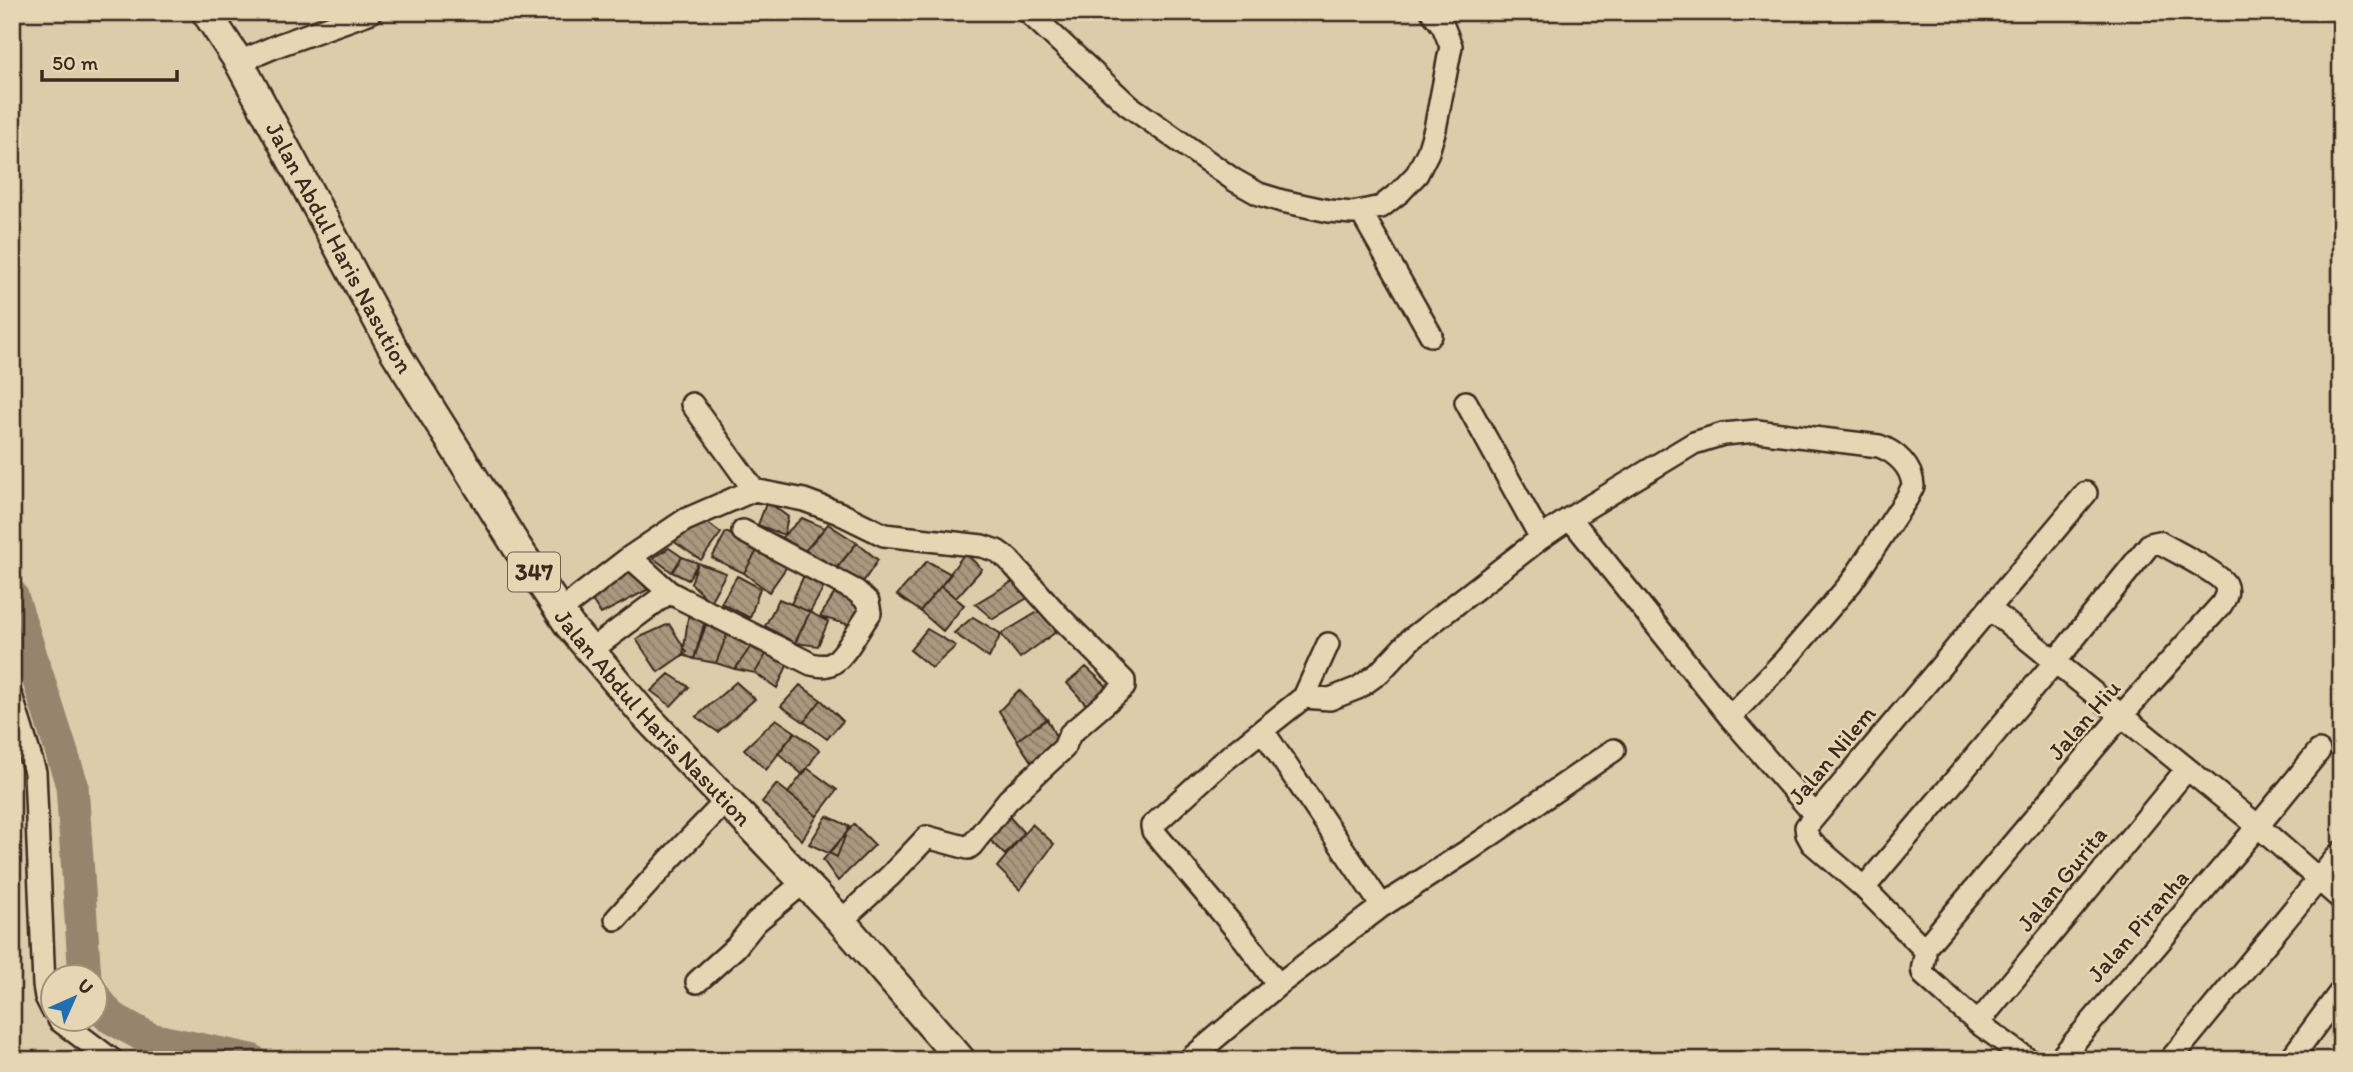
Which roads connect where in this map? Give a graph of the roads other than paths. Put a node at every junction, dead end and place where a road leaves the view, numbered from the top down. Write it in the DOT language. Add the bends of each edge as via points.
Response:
graph roads {
  1 [pos="206,12"];
  2 [pos="371,12"];
  3 [pos="1028,12"];
  4 [pos="1432,12"];
  5 [pos="239,62"];
  6 [pos="1361,212"];
  7 [pos="1431,335"];
  8 [pos="1466,402"];
  9 [pos="692,404"];
  10 [pos="754,491"];
  11 [pos="2086,493"];
  12 [pos="1570,518"];
  13 [pos="743,531"];
  14 [pos="1541,538"];
  15 [pos="630,557"];
  16 [pos="669,592"];
  17 [pos="1990,609"];
  18 [pos="560,611"];
  19 [pos="1328,644"];
  20 [pos="590,651"];
  21 [pos="2055,662"];
  22 [pos="12,698"];
  23 [pos="1304,698"];
  24 [pos="2121,716"];
  25 [pos="1730,717"];
  26 [pos="1263,731"];
  27 [pos="1614,750"];
  28 [pos="2319,751"];
  29 [pos="2186,770"];
  30 [pos="726,801"];
  31 [pos="1815,816"];
  32 [pos="2258,826"];
  33 [pos="2341,852"];
  34 [pos="2318,880"];
  35 [pos="804,882"];
  36 [pos="1864,888"];
  37 [pos="2341,899"];
  38 [pos="1382,906"];
  39 [pos="616,919"];
  40 [pos="841,921"];
  41 [pos="1924,949"];
  42 [pos="43,964"];
  43 [pos="697,982"];
  44 [pos="1278,985"];
  45 [pos="2341,992"];
  46 [pos="1978,1023"];
  47 [pos="78,1034"];
  48 [pos="112,1060"];
  49 [pos="961,1060"];
  50 [pos="1189,1060"];
  51 [pos="2029,1060"];
  52 [pos="2059,1060"];
  53 [pos="2170,1060"];
  54 [pos="2290,1060"];
  1 -- 5 [label="main road, Jalan Abdul Haris Nasution / 347"];
  2 -- 5 [label="street"];
  3 -- 6 [label="street" via="1128,105 1234,180 1259,194 1291,203"];
  4 -- 6 [label="street" via="1451,46 1428,152 1400,192 1381,206"];
  5 -- 18 [label="main road, Jalan Abdul Haris Nasution / 347" via="395,352"];
  6 -- 7 [label="street"];
  8 -- 14 [label="street"];
  9 -- 10 [label="street"];
  10 -- 15 [label="street" via="685,520"];
  10 -- 40 [label="street" via="804,499 884,535 997,551 1125,684 1070,734 1064,748 1008,800 972,845 968,848 927,837"];
  11 -- 17 [label="street, Jalan Nilem"];
  12 -- 14 [label="street"];
  12 -- 25 [label="street"];
  12 -- 25 [label="street" via="1695,443 1723,433 1757,430 1879,446 1901,460 1913,486 1899,511 1835,603"];
  13 -- 16 [label="street" via="856,591 868,603 870,612 832,664 811,664"];
  14 -- 23 [label="street" via="1411,639 1359,688 1330,699"];
  15 -- 16 [label="street"];
  15 -- 18 [label="street"];
  16 -- 20 [label="street"];
  17 -- 21 [label="street"];
  17 -- 31 [label="street, Jalan Nilem"];
  18 -- 20 [label="main road, Jalan Abdul Haris Nasution / 347"];
  19 -- 23 [label="street"];
  20 -- 30 [label="main road, Jalan Abdul Haris Nasution / 347"];
  21 -- 24 [label="street"];
  21 -- 24 [label="street, Jalan Hiu" via="2146,547 2158,542 2216,576 2225,584 2226,598"];
  21 -- 36 [label="street"];
  22 -- 42 [label="street" via="35,772"];
  23 -- 26 [label="street"];
  24 -- 29 [label="street"];
  24 -- 41 [label="street, Jalan Hiu"];
  25 -- 31 [label="street"];
  26 -- 38 [label="street"];
  26 -- 44 [label="street" via="1152,827"];
  27 -- 38 [label="street"];
  28 -- 32 [label="street, Jalan Piranha"];
  29 -- 32 [label="street"];
  29 -- 46 [label="street, Jalan Gurita"];
  30 -- 35 [label="main road, Jalan Abdul Haris Nasution / 347"];
  30 -- 39 [label="street"];
  31 -- 36 [label="street, Jalan Nilem" via="1807,827 1812,843"];
  32 -- 34 [label="street"];
  32 -- 52 [label="street, Jalan Piranha"];
  33 -- 34 [label="street"];
  34 -- 37 [label="street"];
  34 -- 53 [label="street"];
  35 -- 40 [label="main road, Jalan Abdul Haris Nasution / 347"];
  35 -- 43 [label="street" via="756,922"];
  36 -- 41 [label="street, Jalan Nilem"];
  38 -- 44 [label="street"];
  40 -- 49 [label="main road, Jalan Abdul Haris Nasution / 347"];
  41 -- 46 [label="street" via="1924,975"];
  44 -- 50 [label="street"];
  45 -- 54 [label="street"];
  46 -- 51 [label="street"];
  47 -- 48 [label="street"];
}
